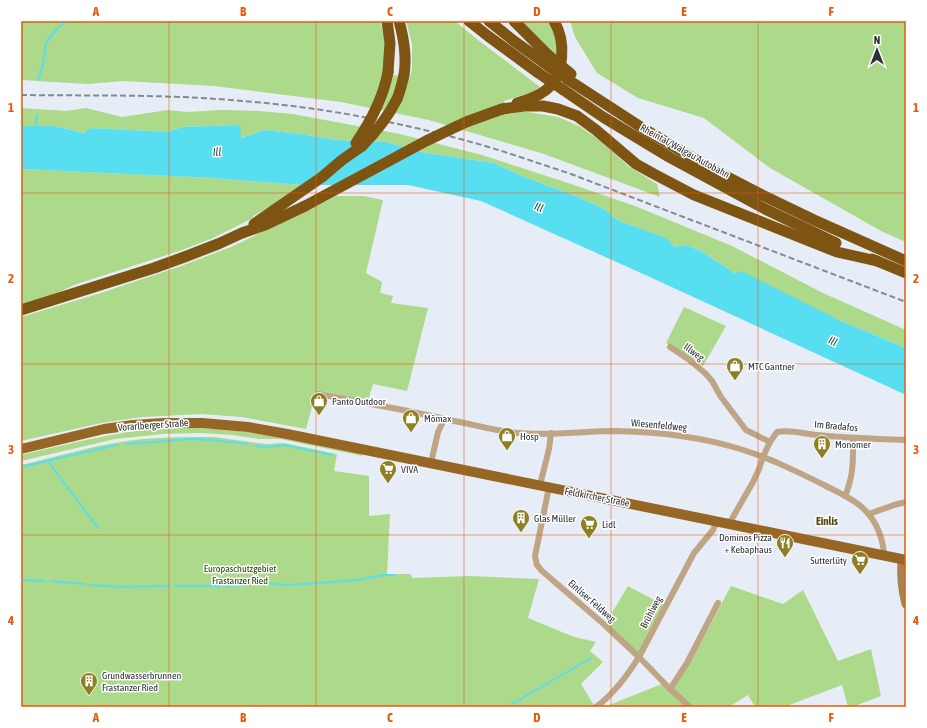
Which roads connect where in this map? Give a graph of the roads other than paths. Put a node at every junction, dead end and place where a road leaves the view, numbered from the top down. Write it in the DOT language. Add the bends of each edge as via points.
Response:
graph roads {
  1 [pos="387,21"];
  2 [pos="399,21"];
  3 [pos="469,21"];
  4 [pos="488,21"];
  5 [pos="514,21"];
  6 [pos="554,21"];
  7 [pos="543,63"];
  8 [pos="567,81"];
  9 [pos="502,109"];
  10 [pos="342,160"];
  11 [pos="242,233"];
  12 [pos="877,261"];
  13 [pos="906,261"];
  14 [pos="906,273"];
  15 [pos="21,310"];
  16 [pos="670,347"];
  17 [pos="318,394"];
  18 [pos="444,420"];
  19 [pos="551,433"];
  20 [pos="287,434"];
  21 [pos="854,438"];
  22 [pos="906,440"];
  23 [pos="770,442"];
  24 [pos="21,448"];
  25 [pos="763,456"];
  26 [pos="431,463"];
  27 [pos="544,486"];
  28 [pos="846,496"];
  29 [pos="906,502"];
  30 [pos="870,514"];
  31 [pos="717,521"];
  32 [pos="729,524"];
  33 [pos="884,556"];
  34 [pos="904,560"];
  35 [pos="718,604"];
  36 [pos="906,604"];
  37 [pos="639,657"];
  38 [pos="670,689"];
  39 [pos="597,707"];
  40 [pos="690,707"];
  1 -- 10 [label="highway, bridge" via="390,42 386,84 367,128"];
  2 -- 10 [label="highway, bridge" via="406,64 397,98 375,132 362,146"];
  3 -- 7 [label="highway, Rheintal/Walgau Autobahn" via="488,36"];
  4 -- 7 [label="highway, Rheintal/Walgau Autobahn"];
  5 -- 7 [label="highway"];
  6 -- 9 [label="highway" via="558,27 562,47 556,78 547,89 536,96"];
  7 -- 8 [label="highway, Rheintal/Walgau Autobahn, bridge"];
  8 -- 12 [label="highway, Rheintal/Walgau Autobahn" via="603,117 669,157 765,209"];
  8 -- 13 [label="highway, Rheintal/Walgau Autobahn" via="708,166 814,220"];
  9 -- 11 [label="highway, bridge" via="426,141 305,206"];
  9 -- 12 [label="highway" via="543,106 577,116 636,164 694,195 837,252"];
  10 -- 11 [label="highway"];
  11 -- 15 [label="highway" via="154,268"];
  12 -- 14 [label="highway, Rheintal/Walgau Autobahn"];
  16 -- 23 [label="street, Illweg" via="688,358 712,381 746,430"];
  17 -- 18 [label="street, Wiesenfeldweg"];
  18 -- 19 [label="street, Wiesenfeldweg" via="518,433"];
  18 -- 26 [label="street" via="438,432"];
  19 -- 25 [label="street, Wiesenfeldweg" via="652,433 697,439"];
  19 -- 27 [label="street"];
  20 -- 24 [label="main road, Vorarlberger Straße" via="225,424 156,423 104,429"];
  20 -- 26 [label="main road, Feldkircher Straße"];
  21 -- 22 [label="street, Im Bradafos"];
  21 -- 23 [label="street, Im Bradafos" via="785,431 777,432"];
  21 -- 28 [label="street" via="852,475"];
  23 -- 25 [label="street, Im Bradafos"];
  25 -- 28 [label="street, Wiesenfeldweg"];
  25 -- 32 [label="street" via="753,482"];
  26 -- 27 [label="main road, Feldkircher Straße"];
  27 -- 31 [label="main road, Feldkircher Straße"];
  27 -- 37 [label="street, Einliser Feldweg" via="535,556 537,565"];
  28 -- 30 [label="street, Wiesenfeldweg"];
  29 -- 30 [label="street"];
  30 -- 33 [label="street, Wiesenfeldweg" via="883,542"];
  31 -- 32 [label="main road, Feldkircher Straße"];
  31 -- 37 [label="street, Brühlweg" via="714,530 694,553"];
  32 -- 33 [label="main road, Feldkircher Straße"];
  33 -- 34 [label="main road, Feldkircher Straße"];
  34 -- 36 [label="main road" via="901,569"];
  35 -- 38 [label="street" via="687,663"];
  37 -- 38 [label="street, Einliser Feldweg"];
  37 -- 39 [label="street, Brühlweg" via="618,688"];
  38 -- 40 [label="street, Einliser Feldweg"];
}
